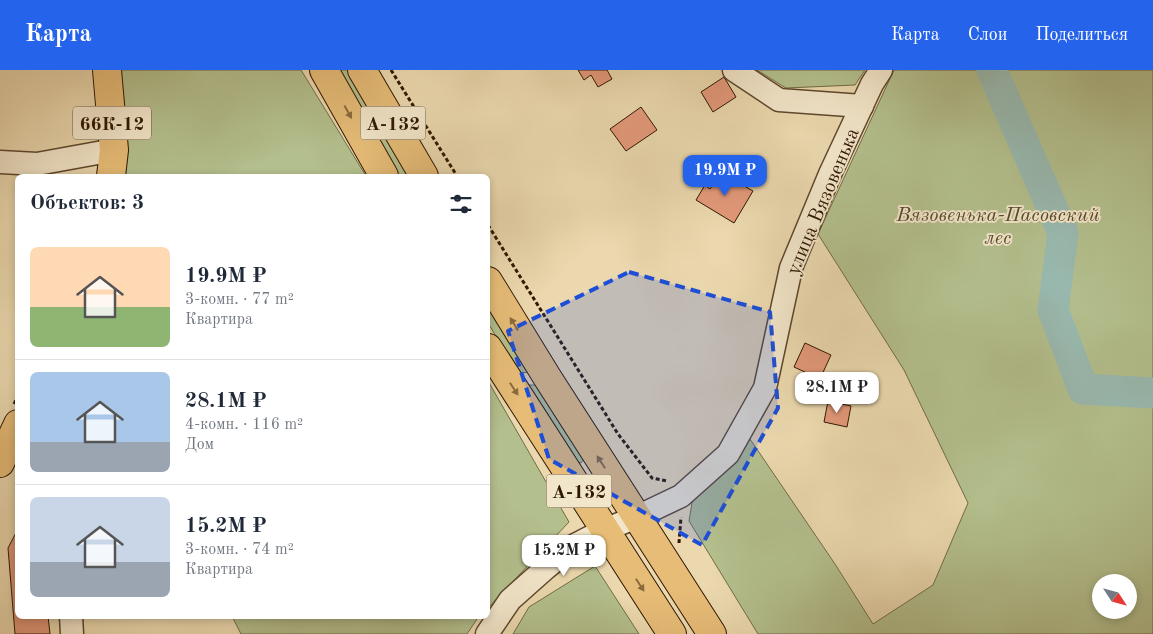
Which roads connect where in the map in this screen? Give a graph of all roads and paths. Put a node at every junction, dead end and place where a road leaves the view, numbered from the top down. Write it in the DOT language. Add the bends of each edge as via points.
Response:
graph roads {
  1 [pos="107,70"];
  2 [pos="324,70"];
  3 [pos="362,70"];
  4 [pos="391,70"];
  5 [pos="734,70"];
  6 [pos="881,70"];
  7 [pos="862,106"];
  8 [pos="0,162"];
  9 [pos="112,163"];
  10 [pos="383,174"];
  11 [pos="423,174"];
  12 [pos="456,174"];
  13 [pos="490,228"];
  14 [pos="490,284"];
  15 [pos="490,351"];
  16 [pos="15,430"];
  17 [pos="0,463"];
  18 [pos="681,496"];
  19 [pos="637,517"];
  20 [pos="604,530"];
  21 [pos="680,543"];
  22 [pos="70,619"];
  23 [pos="72,634"];
  24 [pos="487,634"];
  25 [pos="672,634"];
  26 [pos="712,634"];
  1 -- 9 [label="main road, 66К-12"];
  2 -- 10 [label="main road, А-132, one-way"];
  3 -- 11 [label="main road, А-132"];
  4 -- 12 [label="path"];
  5 -- 7 [label="street" via="779,100"];
  6 -- 7 [label="street, улица Вязовенька"];
  7 -- 18 [label="street, улица Вязовенька" via="791,268 765,388 728,454"];
  8 -- 9 [label="street"];
  13 -- 18 [label="path" via="618,434 652,478 674,482"];
  19 -- 14 [label="main road, А-132, one-way"];
  15 -- 20 [label="main road, А-132, one-way"];
  16 -- 17 [label="main road"];
  18 -- 19 [label="street, улица Вязовенька"];
  18 -- 21 [label="path"];
  19 -- 20 [label="street, улица Вязовенька"];
  19 -- 26 [label="main road, А-132"];
  20 -- 24 [label="street, улица Вязовенька" via="573,546 510,600"];
  20 -- 25 [label="main road, А-132, one-way"];
  22 -- 23 [label="street"];
}
